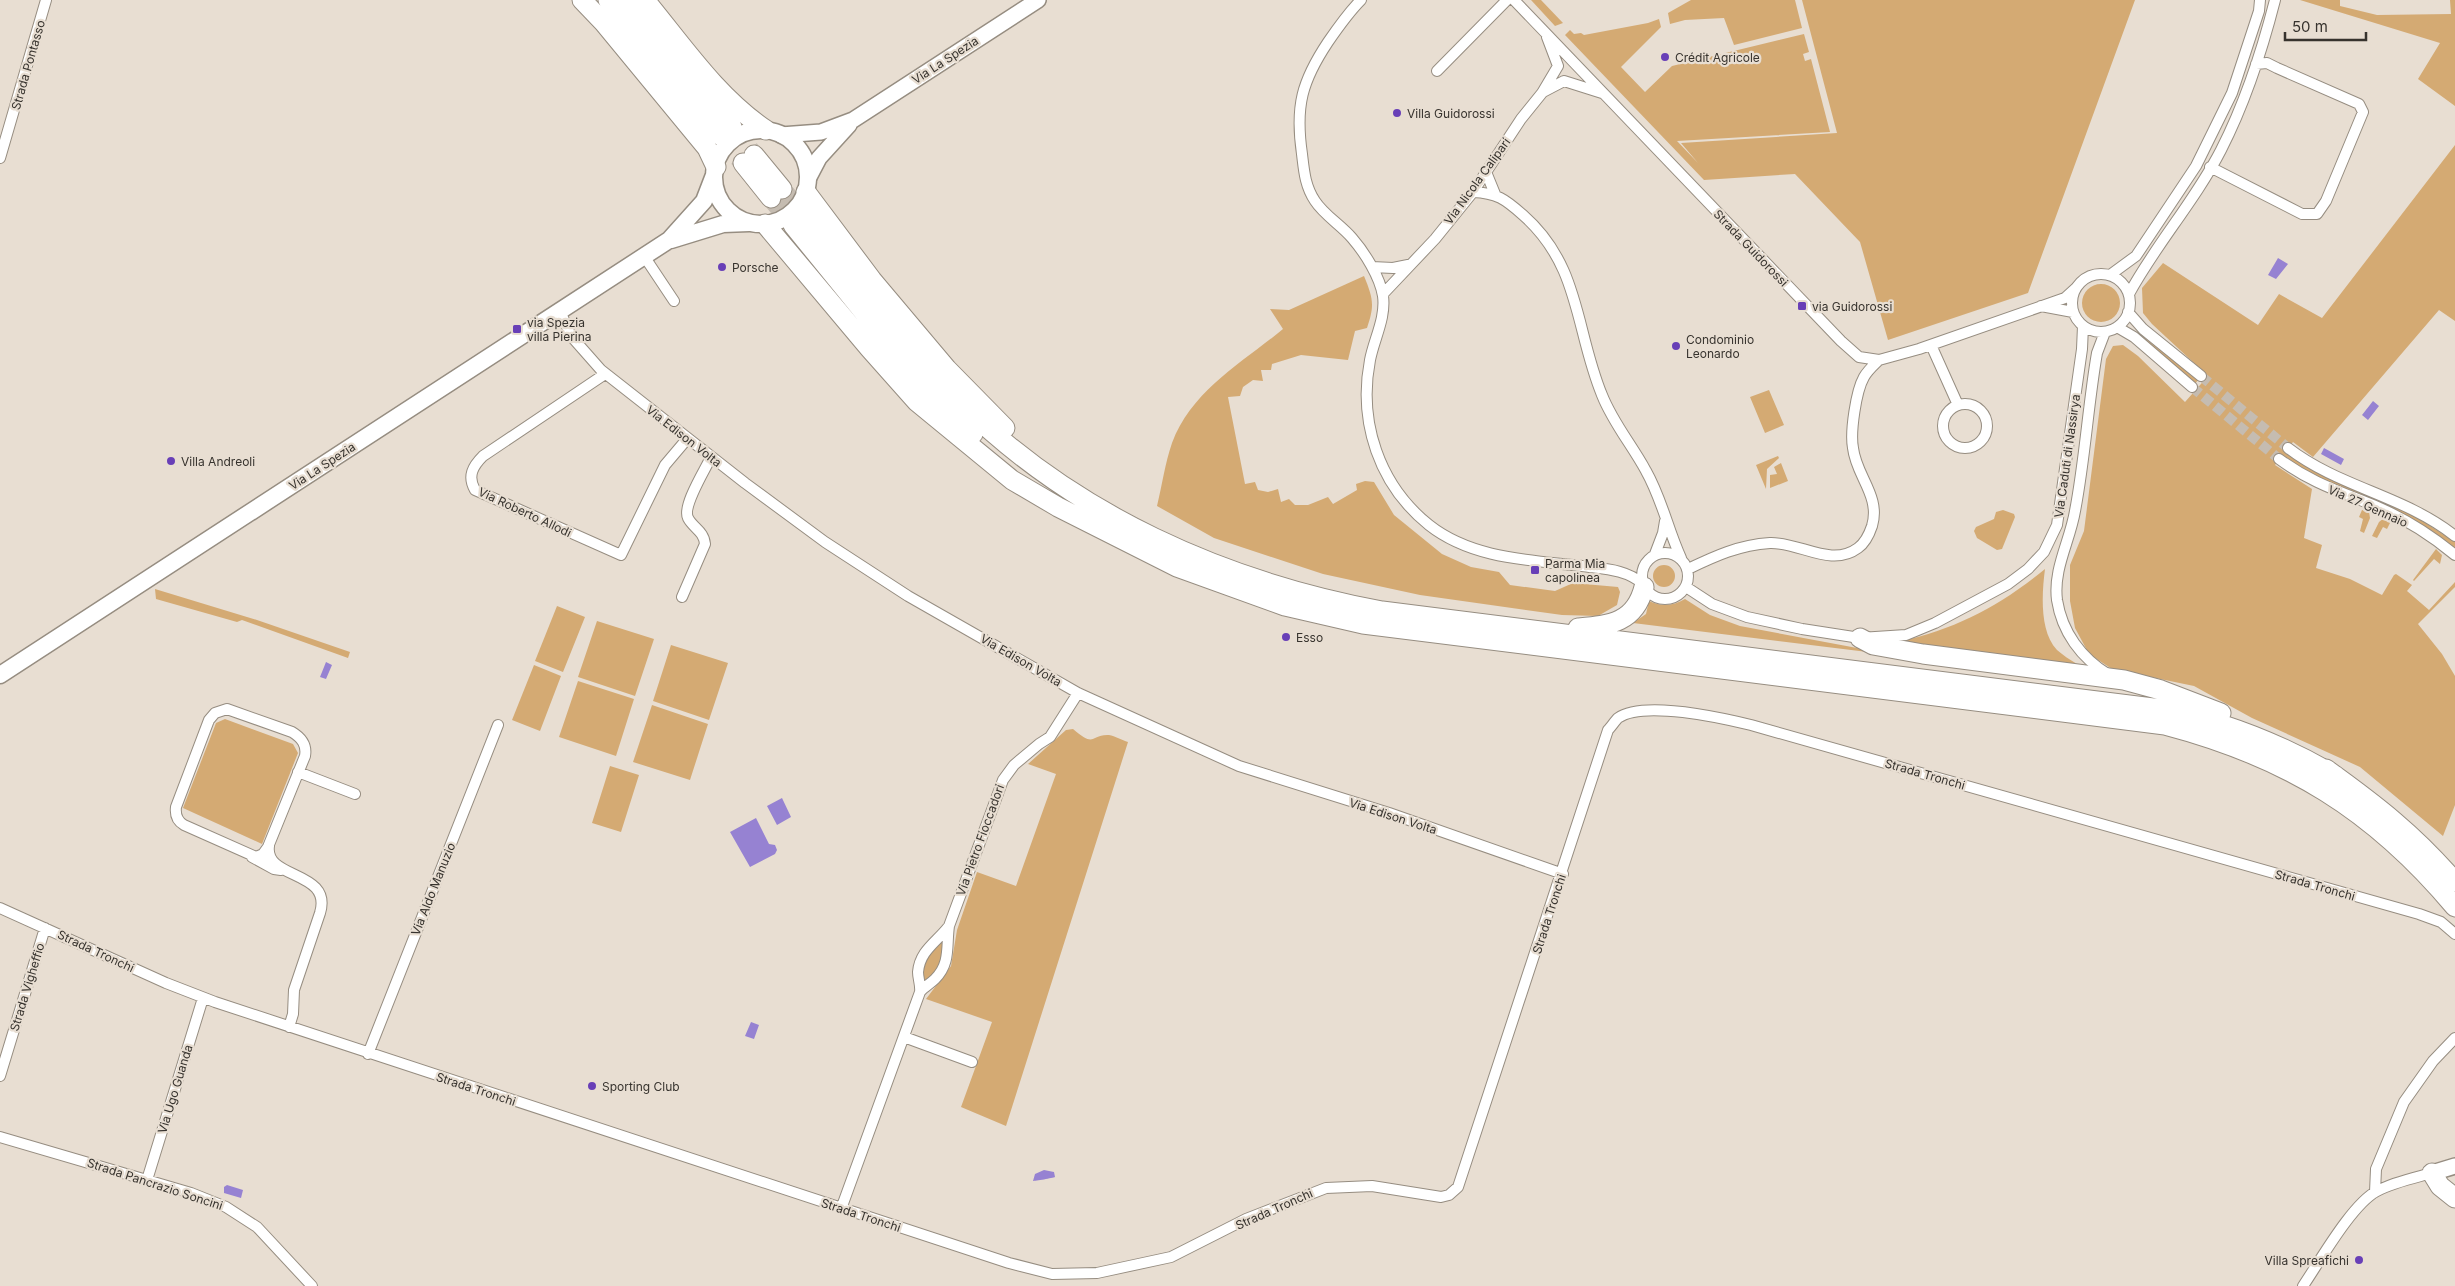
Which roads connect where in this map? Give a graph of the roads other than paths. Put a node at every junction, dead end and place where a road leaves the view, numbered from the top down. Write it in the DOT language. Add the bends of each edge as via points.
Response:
graph roads {
  1 [pos="46,0"];
  2 [pos="582,0"];
  3 [pos="608,0"];
  4 [pos="627,0"];
  5 [pos="646,0"];
  6 [pos="1038,0"];
  7 [pos="1361,0"];
  8 [pos="1507,0"];
  9 [pos="1514,0"];
  10 [pos="2260,0"];
  11 [pos="2275,0"];
  12 [pos="1546,34"];
  13 [pos="2256,64"];
  14 [pos="1438,71"];
  15 [pos="1542,93"];
  16 [pos="1603,93"];
  17 [pos="853,120"];
  18 [pos="4,132"];
  19 [pos="774,133"];
  20 [pos="0,158"];
  21 [pos="748,159"];
  22 [pos="2210,167"];
  23 [pos="715,171"];
  24 [pos="1486,172"];
  25 [pos="807,186"];
  26 [pos="1473,192"];
  27 [pos="776,194"];
  28 [pos="1495,194"];
  29 [pos="758,223"];
  30 [pos="669,240"];
  31 [pos="644,256"];
  32 [pos="1408,266"];
  33 [pos="1372,267"];
  34 [pos="2110,275"];
  35 [pos="2076,288"];
  36 [pos="1383,294"];
  37 [pos="2128,294"];
  38 [pos="674,301"];
  39 [pos="2040,306"];
  40 [pos="560,311"];
  41 [pos="2073,312"];
  42 [pos="2128,312"];
  43 [pos="2083,326"];
  44 [pos="2117,327"];
  45 [pos="2105,332"];
  46 [pos="1931,345"];
  47 [pos="1879,360"];
  48 [pos="605,374"];
  49 [pos="2201,376"];
  50 [pos="2192,387"];
  51 [pos="1958,405"];
  52 [pos="687,439"];
  53 [pos="2288,448"];
  54 [pos="711,457"];
  55 [pos="2279,459"];
  56 [pos="1058,482"];
  57 [pos="1666,512"];
  58 [pos="1088,521"];
  59 [pos="2455,536"];
  60 [pos="1655,554"];
  61 [pos="2455,555"];
  62 [pos="1681,558"];
  63 [pos="1644,564"];
  64 [pos="1688,569"];
  65 [pos="1622,571"];
  66 [pos="1644,585"];
  67 [pos="1686,587"];
  68 [pos="682,597"];
  69 [pos="1452,620"];
  70 [pos="1860,638"];
  71 [pos="0,675"];
  72 [pos="2124,680"];
  73 [pos="1078,693"];
  74 [pos="498,724"];
  75 [pos="298,772"];
  76 [pos="2336,776"];
  77 [pos="355,794"];
  78 [pos="269,845"];
  79 [pos="251,856"];
  80 [pos="285,870"];
  81 [pos="1563,874"];
  82 [pos="2455,882"];
  83 [pos="2455,907"];
  84 [pos="0,908"];
  85 [pos="949,926"];
  86 [pos="44,928"];
  87 [pos="2455,934"];
  88 [pos="920,992"];
  89 [pos="203,998"];
  90 [pos="289,1027"];
  91 [pos="904,1037"];
  92 [pos="2455,1038"];
  93 [pos="368,1054"];
  94 [pos="972,1062"];
  95 [pos="0,1076"];
  96 [pos="0,1137"];
  97 [pos="2455,1166"];
  98 [pos="2432,1173"];
  99 [pos="147,1180"];
  100 [pos="2375,1192"];
  101 [pos="2455,1198"];
  102 [pos="841,1208"];
  103 [pos="312,1286"];
  104 [pos="2303,1286"];
  1 -- 18 [label="street, Strada Pontasso"];
  2 -- 23 [label="highway" via="707,148"];
  3 -- 4 [label="highway" via="726,132"];
  5 -- 19 [label="highway" via="722,93 748,117"];
  6 -- 17 [label="main road, Via La Spezia"];
  7 -- 33 [label="street" via="1347,13 1311,69 1303,91 1299,134 1305,182 1316,202 1352,239"];
  8 -- 14 [label="street"];
  9 -- 12 [label="street, Strada Guidorossi"];
  10 -- 34 [label="street" via="2232,93 2196,166 2136,256"];
  11 -- 13 [label="street"];
  12 -- 15 [label="street, Via Nicola Calipari" via="1558,66"];
  12 -- 16 [label="street, Strada Guidorossi"];
  13 -- 22 [label="street" via="2221,150"];
  13 -- 22 [label="street" via="2267,63 2359,104 2363,112 2326,202 2317,214 2302,214"];
  15 -- 16 [label="street, Via Nicola Calipari" via="1564,81"];
  15 -- 24 [label="street, Via Nicola Calipari"];
  16 -- 47 [label="street, Strada Guidorossi" via="1847,347 1859,357"];
  17 -- 19 [label="main road, Via La Spezia" via="821,132"];
  17 -- 25 [label="main road, Via La Spezia" via="819,158"];
  18 -- 20 [label="street, Strada Pontasso"];
  19 -- 23 [label="main road, Via La Spezia" via="751,131 737,137 725,147"];
  19 -- 25 [label="main road" via="793,142 802,153 807,165"];
  21 -- 27 [label="highway"];
  22 -- 37 [label="street"];
  23 -- 29 [label="main road" via="716,188 728,210 739,218"];
  23 -- 30 [label="main road, Via La Spezia" via="704,202"];
  24 -- 26 [label="street, Via Nicola Calipari"];
  24 -- 28 [label="street"];
  25 -- 29 [label="main road, Via La Spezia" via="799,204 790,214 778,221"];
  25 -- 56 [label="highway" via="872,280 947,369 1047,467"];
  26 -- 28 [label="street"];
  26 -- 32 [label="street, Via Nicola Calipari"];
  28 -- 57 [label="street" via="1534,225 1556,252 1571,287 1605,403 1646,471"];
  29 -- 30 [label="main road, Via La Spezia" via="723,224"];
  29 -- 58 [label="highway" via="917,402 1012,480"];
  30 -- 31 [label="main road, Via La Spezia"];
  31 -- 38 [label="street"];
  31 -- 40 [label="main road, Via La Spezia"];
  32 -- 33 [label="street"];
  32 -- 36 [label="street, Via Nicola Calipari"];
  33 -- 36 [label="street"];
  34 -- 35 [label="street" via="2091,276"];
  34 -- 37 [label="street" via="2118,279"];
  35 -- 39 [label="street" via="2065,298"];
  35 -- 41 [label="street"];
  36 -- 65 [label="street" via="1382,315 1368,373 1367,408 1381,466 1402,498 1441,534 1480,552"];
  37 -- 42 [label="street"];
  39 -- 41 [label="street"];
  39 -- 46 [label="street"];
  40 -- 48 [label="street, Via Edison Volta" via="572,336"];
  40 -- 71 [label="main road, Via La Spezia"];
  41 -- 43 [label="street"];
  42 -- 44 [label="street"];
  42 -- 49 [label="street"];
  43 -- 45 [label="street"];
  43 -- 70 [label="street, Via Caduti di Nassirya" via="2062,502 2057,526 2044,552 2008,584 1935,623 1906,634"];
  44 -- 45 [label="street"];
  44 -- 50 [label="street" via="2134,337"];
  45 -- 72 [label="street" via="2097,353 2076,504 2058,572 2056,594 2064,626 2079,650 2101,670"];
  46 -- 47 [label="street"];
  46 -- 51 [label="street"];
  47 -- 64 [label="street" via="1862,382 1852,432 1852,448 1874,505 1875,517 1869,535 1860,547 1847,556 1830,557 1786,544 1742,546"];
  48 -- 52 [label="street, Via Edison Volta"];
  48 -- 52 [label="street, Via Roberto Allodi" via="483,456 471,475 475,490 621,555 666,465"];
  51 -- 51 [label="street" via="1951,408 1943,419 1944,433 1952,444 1974,446 1985,436 1987,421 1979,408"];
  52 -- 54 [label="street, Via Edison Volta"];
  53 -- 59 [label="street, Via 27 Gennaio" via="2331,475 2411,508"];
  54 -- 68 [label="street" via="687,506 689,520 701,532 705,544"];
  54 -- 73 [label="street, Via Edison Volta" via="826,542 908,596"];
  55 -- 61 [label="street, Via 27 Gennaio" via="2320,485 2402,519"];
  56 -- 58 [label="highway" via="1002,440 954,396 798,221 904,363 945,408 1052,497"];
  56 -- 69 [label="highway" via="1143,532 1240,574 1302,594 1347,604"];
  57 -- 60 [label="street"];
  57 -- 62 [label="street"];
  58 -- 83 [label="highway" via="1206,579 1285,606 1363,624 2165,726 2208,736 2300,776 2349,806 2390,838"];
  60 -- 62 [label="street" via="1666,552"];
  60 -- 63 [label="street"];
  62 -- 64 [label="street"];
  63 -- 65 [label="street"];
  63 -- 66 [label="street" via="1641,574"];
  64 -- 67 [label="street"];
  65 -- 66 [label="street"];
  66 -- 67 [label="street" via="1661,599 1675,597"];
  66 -- 69 [label="highway" via="1632,612 1614,623 1601,626 1576,628"];
  67 -- 70 [label="street, Via Caduti di Nassirya" via="1712,604 1747,617"];
  69 -- 76 [label="highway" via="2162,709 2208,719 2252,734"];
  70 -- 72 [label="highway" via="1874,645 1923,654"];
  72 -- 76 [label="highway" via="2168,692 2276,735 2296,745"];
  73 -- 81 [label="street, Via Edison Volta" via="1239,766 1389,813"];
  73 -- 85 [label="street, Via Pietro Fioccadori" via="1050,738 1005,776"];
  74 -- 93 [label="street, Via Aldo Manuzio"];
  75 -- 77 [label="street"];
  75 -- 78 [label="street"];
  75 -- 79 [label="street" via="306,747 295,734 227,709 210,718 176,807 176,817 184,825"];
  76 -- 82 [label="highway" via="2404,828"];
  78 -- 79 [label="street" via="260,856"];
  78 -- 80 [label="street" via="271,860"];
  79 -- 80 [label="street" via="274,869"];
  80 -- 90 [label="street" via="314,886 322,905 294,990"];
  81 -- 87 [label="street, Strada Tronchi" via="1608,730 1618,718 1631,713 1669,711 1751,725 2419,914 2441,922"];
  81 -- 102 [label="street, Strada Tronchi" via="1458,1187 1449,1195 1441,1197 1372,1186 1326,1188 1246,1219 1171,1257 1097,1273 1065,1275 1009,1263"];
  84 -- 86 [label="street, Strada Tronchi"];
  85 -- 88 [label="street, Via Pietro Fioccadori" via="946,963 937,977"];
  85 -- 88 [label="street, Via Pietro Fioccadori" via="923,954 918,972"];
  86 -- 89 [label="street, Strada Tronchi"];
  86 -- 95 [label="street, Strada Vigheffio"];
  88 -- 91 [label="street, Via Pietro Fioccadori"];
  89 -- 90 [label="street, Strada Tronchi"];
  89 -- 99 [label="street, Via Ugo Guanda"];
  90 -- 93 [label="street, Strada Tronchi"];
  91 -- 94 [label="street"];
  91 -- 102 [label="street, Via Pietro Fioccadori"];
  92 -- 100 [label="street" via="2433,1061 2404,1102 2376,1169"];
  93 -- 102 [label="street, Strada Tronchi"];
  96 -- 99 [label="street, Strada Pancrazio Soncini"];
  97 -- 98 [label="main road"];
  98 -- 100 [label="street"];
  98 -- 101 [label="highway" via="2440,1186"];
  99 -- 103 [label="street, Strada Pancrazio Soncini" via="215,1202 237,1213 266,1236"];
  100 -- 104 [label="street" via="2360,1204"];
}
